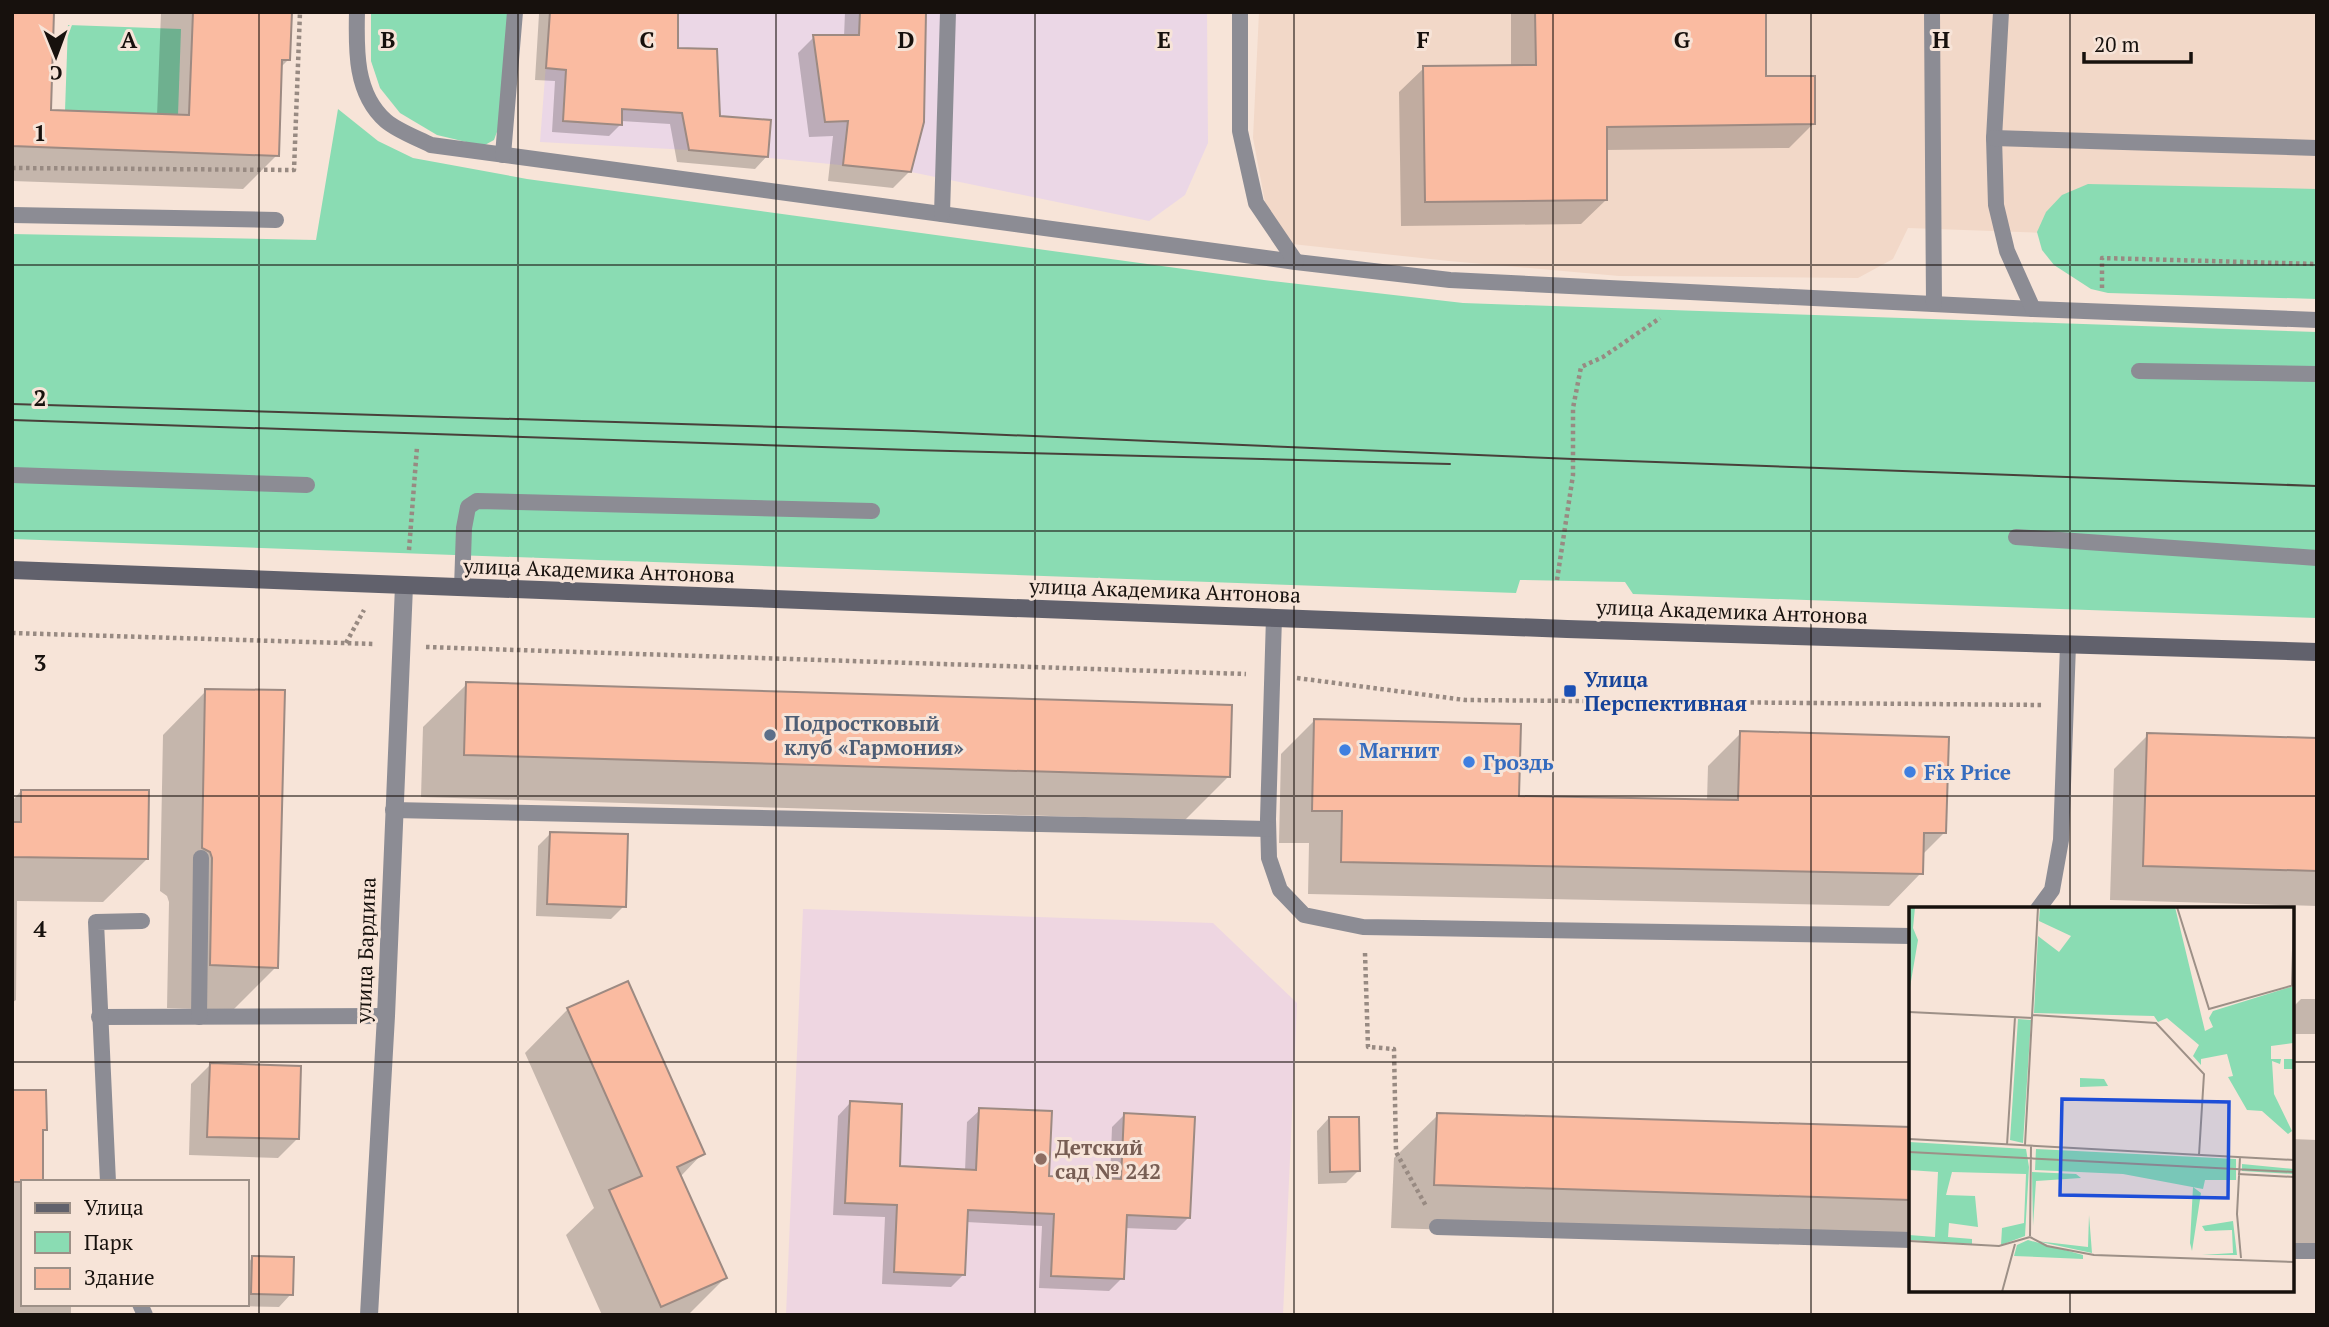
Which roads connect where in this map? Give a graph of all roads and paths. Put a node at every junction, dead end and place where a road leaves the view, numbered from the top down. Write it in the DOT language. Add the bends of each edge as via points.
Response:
graph roads {
  1 [pos="300,12"];
  2 [pos="357,12"];
  3 [pos="515,12"];
  4 [pos="948,12"];
  5 [pos="1240,12"];
  6 [pos="1932,12"];
  7 [pos="2001,12"];
  8 [pos="1994,138"];
  9 [pos="2317,148"];
  10 [pos="503,155"];
  11 [pos="12,168"];
  12 [pos="942,214"];
  13 [pos="12,215"];
  14 [pos="276,220"];
  15 [pos="1296,262"];
  16 [pos="1934,304"];
  17 [pos="2033,309"];
  18 [pos="2317,320"];
  19 [pos="2138,371"];
  20 [pos="2317,374"];
  21 [pos="418,447"];
  22 [pos="12,475"];
  23 [pos="1573,475"];
  24 [pos="307,485"];
  25 [pos="872,511"];
  26 [pos="2016,537"];
  27 [pos="409,550"];
  28 [pos="2317,558"];
  29 [pos="12,570"];
  30 [pos="1557,580"];
  31 [pos="404,586"];
  32 [pos="462,588"];
  33 [pos="365,609"];
  34 [pos="1274,617"];
  35 [pos="12,633"];
  36 [pos="346,643"];
  37 [pos="401,644"];
  38 [pos="2068,645"];
  39 [pos="2317,652"];
  40 [pos="1272,675"];
  41 [pos="2065,705"];
  42 [pos="393,810"];
  43 [pos="1268,828"];
  44 [pos="201,858"];
  45 [pos="2039,907"];
  46 [pos="142,921"];
  47 [pos="1909,936"];
  48 [pos="1367,982"];
  49 [pos="386,1016"];
  50 [pos="99,1017"];
  51 [pos="199,1017"];
  52 [pos="108,1180"];
  53 [pos="1437,1227"];
  54 [pos="1909,1240"];
  55 [pos="2294,1251"];
  56 [pos="2317,1251"];
  57 [pos="369,1315"];
  1 -- 11 [label="path" via="294,170"];
  2 -- 10 [label="lane" via="357,62 366,96 387,122 431,145"];
  3 -- 10 [label="lane"];
  4 -- 12 [label="lane"];
  5 -- 15 [label="lane" via="1242,143 1256,204"];
  6 -- 16 [label="lane"];
  7 -- 8 [label="lane"];
  8 -- 9 [label="lane"];
  8 -- 17 [label="lane" via="1996,205 2007,251"];
  10 -- 12 [label="lane"];
  12 -- 15 [label="lane"];
  13 -- 14 [label="lane"];
  15 -- 16 [label="lane" via="1450,280"];
  16 -- 17 [label="lane"];
  17 -- 18 [label="lane"];
  19 -- 20 [label="lane"];
  21 -- 27 [label="path"];
  22 -- 24 [label="lane"];
  23 -- 30 [label="path"];
  25 -- 32 [label="lane" via="477,501 468,507 464,528"];
  26 -- 28 [label="lane"];
  29 -- 31 [label="main road, улица Академика Антонова"];
  31 -- 32 [label="main road, улица Академика Антонова"];
  31 -- 37 [label="street, улица Бардина"];
  32 -- 34 [label="main road, улица Академика Антонова"];
  33 -- 36 [label="path"];
  34 -- 38 [label="main road, улица Академика Антонова"];
  34 -- 40 [label="lane"];
  35 -- 36 [label="path"];
  36 -- 37 [label="path"];
  37 -- 40 [label="path"];
  37 -- 42 [label="street, улица Бардина"];
  38 -- 39 [label="main road, улица Академика Антонова"];
  38 -- 41 [label="lane"];
  40 -- 41 [label="path" via="1465,699"];
  40 -- 43 [label="lane"];
  41 -- 45 [label="lane" via="2061,840 2052,890"];
  42 -- 43 [label="lane"];
  42 -- 49 [label="street, улица Бардина"];
  43 -- 47 [label="lane" via="1269,858 1280,890 1304,915 1363,928"];
  44 -- 51 [label="lane"];
  46 -- 50 [label="lane" via="96,922"];
  48 -- 53 [label="path" via="1368,1048 1394,1049 1396,1152"];
  49 -- 51 [label="lane"];
  49 -- 57 [label="street, улица Бардина"];
  50 -- 51 [label="lane"];
  50 -- 52 [label="lane"];
  53 -- 54 [label="lane"];
  55 -- 56 [label="lane"];
}
